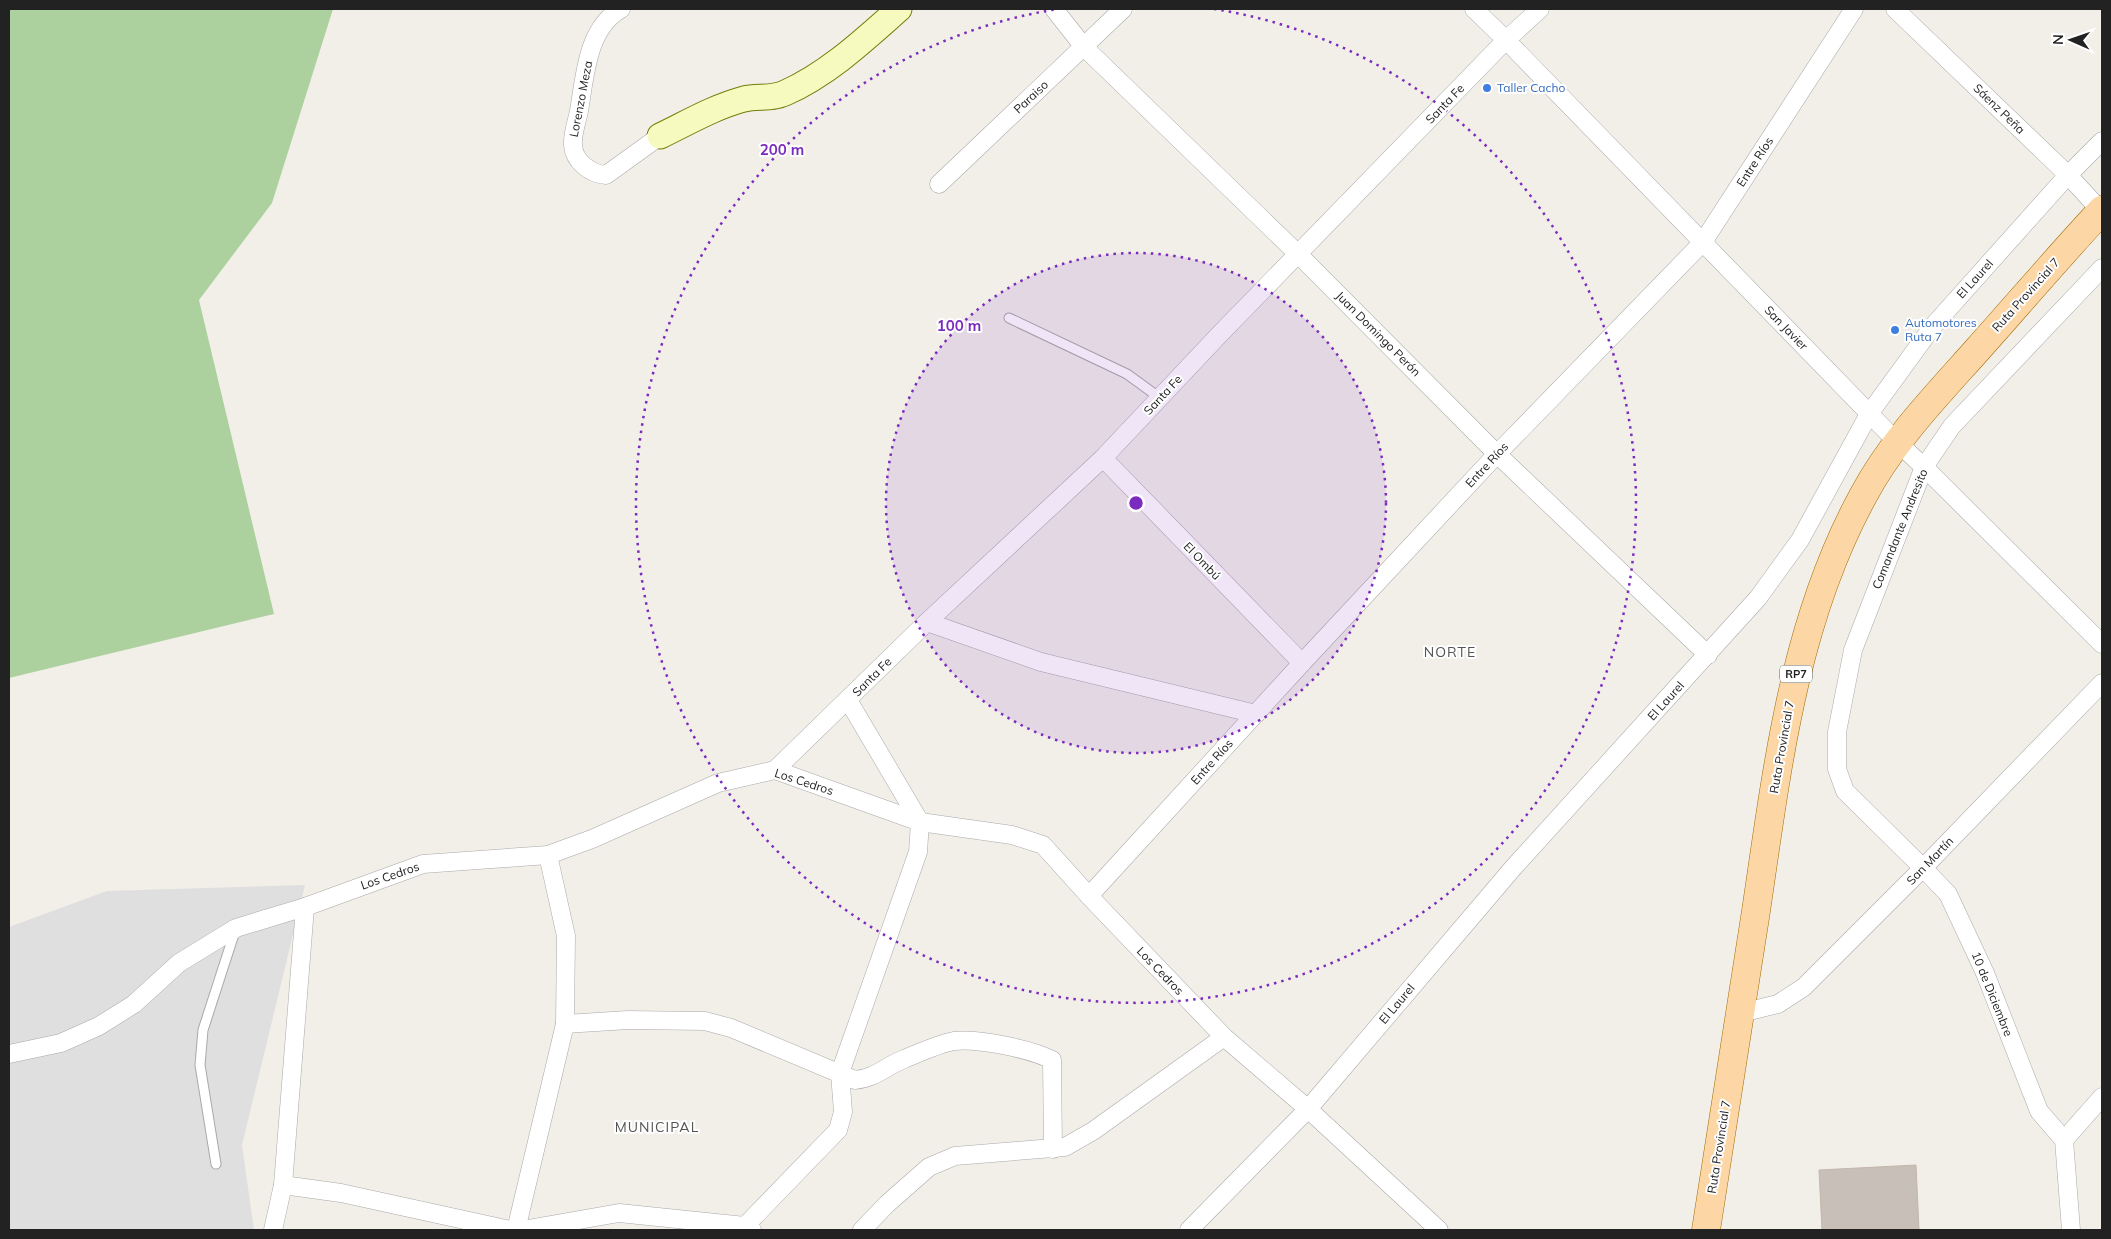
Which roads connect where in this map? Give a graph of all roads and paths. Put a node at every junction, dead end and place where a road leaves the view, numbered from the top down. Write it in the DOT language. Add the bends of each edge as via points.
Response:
graph roads {
  1 [pos="621,9"];
  2 [pos="899,9"];
  3 [pos="1054,9"];
  4 [pos="1123,9"];
  5 [pos="1474,9"];
  6 [pos="1540,9"];
  7 [pos="1854,9"];
  8 [pos="1895,9"];
  9 [pos="1506,40"];
  10 [pos="1084,47"];
  11 [pos="660,136"];
  12 [pos="2102,141"];
  13 [pos="2068,175"];
  14 [pos="939,184"];
  15 [pos="2102,210"];
  16 [pos="1703,242"];
  17 [pos="1299,255"];
  18 [pos="2102,268"];
  19 [pos="1009,318"];
  20 [pos="1160,398"];
  21 [pos="1869,414"];
  22 [pos="1898,443"];
  23 [pos="1497,454"];
  24 [pos="1102,458"];
  25 [pos="1924,467"];
  26 [pos="927,622"];
  27 [pos="2102,644"];
  28 [pos="1708,655"];
  29 [pos="1302,663"];
  30 [pos="2102,683"];
  31 [pos="848,700"];
  32 [pos="1256,714"];
  33 [pos="775,770"];
  34 [pos="1845,791"];
  35 [pos="920,822"];
  36 [pos="548,855"];
  37 [pos="1924,868"];
  38 [pos="1089,896"];
  39 [pos="305,907"];
  40 [pos="236,928"];
  41 [pos="1741,1014"];
  42 [pos="565,1024"];
  43 [pos="1224,1037"];
  44 [pos="9,1054"];
  45 [pos="840,1073"];
  46 [pos="2102,1097"];
  47 [pos="1308,1109"];
  48 [pos="2064,1140"];
  49 [pos="1053,1148"];
  50 [pos="216,1164"];
  51 [pos="283,1185"];
  52 [pos="713,1227"];
  53 [pos="749,1228"];
  54 [pos="272,1230"];
  55 [pos="510,1230"];
  56 [pos="516,1230"];
  57 [pos="522,1230"];
  58 [pos="862,1230"];
  59 [pos="1189,1230"];
  60 [pos="1439,1230"];
  61 [pos="1706,1230"];
  62 [pos="2070,1230"];
  1 -- 11 [label="street, Lorenzo Meza" via="609,15 596,34 588,60 573,145 579,163 596,175 606,175"];
  2 -- 11 [label="main road" via="816,76 783,95 746,99 716,108"];
  3 -- 10 [label="street, Juan Domingo Perón"];
  4 -- 10 [label="street, Paraiso"];
  5 -- 9 [label="street, San Javier"];
  6 -- 9 [label="street, Santa Fe"];
  7 -- 16 [label="street, Entre Ríos"];
  8 -- 13 [label="street, Sáenz Peña"];
  9 -- 16 [label="street, San Javier"];
  9 -- 17 [label="street, Santa Fe"];
  10 -- 14 [label="street, Paraiso"];
  10 -- 17 [label="street, Juan Domingo Perón"];
  12 -- 13 [label="street, El Laurel"];
  13 -- 15 [label="street, Sáenz Peña"];
  13 -- 21 [label="street, El Laurel" via="1933,326"];
  15 -- 22 [label="main road, Ruta Provincial 7 / RP7"];
  16 -- 21 [label="street, San Javier"];
  16 -- 23 [label="street, Entre Ríos"];
  17 -- 20 [label="street, Santa Fe"];
  17 -- 23 [label="street, Juan Domingo Perón"];
  18 -- 25 [label="street, Comandante Andresito" via="1952,426"];
  19 -- 20 [label="lane" via="1127,374"];
  20 -- 24 [label="street, Santa Fe"];
  21 -- 22 [label="street, San Javier"];
  21 -- 28 [label="street, El Laurel" via="1800,540 1758,598"];
  22 -- 25 [label="street, San Javier"];
  22 -- 41 [label="main road, Ruta Provincial 7 / RP7" via="1863,496 1826,576 1797,669 1779,755"];
  23 -- 28 [label="street, Juan Domingo Perón"];
  23 -- 29 [label="street, Entre Ríos"];
  24 -- 26 [label="street, Santa Fe"];
  24 -- 29 [label="street, El Ombú"];
  25 -- 27 [label="street, San Javier"];
  25 -- 34 [label="street, Comandante Andresito" via="1853,650 1837,732 1838,769"];
  26 -- 31 [label="street, Santa Fe"];
  26 -- 32 [label="street" via="1041,662"];
  28 -- 47 [label="street, El Laurel" via="1513,868"];
  29 -- 32 [label="street, Entre Ríos"];
  30 -- 37 [label="street, San Martín"];
  31 -- 33 [label="street, Santa Fe"];
  31 -- 35 [label="street"];
  32 -- 38 [label="street, Entre Ríos"];
  33 -- 35 [label="street, Los Cedros"];
  33 -- 36 [label="street, Los Cedros" via="718,783 592,840"];
  34 -- 37 [label="street, 10 de Diciembre"];
  35 -- 38 [label="street, Los Cedros" via="1012,835 1042,845"];
  35 -- 45 [label="street" via="918,852"];
  36 -- 39 [label="street, Los Cedros" via="423,864"];
  36 -- 42 [label="street" via="566,936"];
  37 -- 41 [label="street, San Martín" via="1804,987 1778,1004"];
  37 -- 48 [label="street, 10 de Diciembre" via="1948,894 1985,973 2039,1111"];
  38 -- 43 [label="street, Los Cedros"];
  39 -- 40 [label="street, Los Cedros"];
  39 -- 51 [label="street"];
  40 -- 44 [label="street, Los Cedros" via="178,963 134,1004 99,1026 61,1043"];
  40 -- 50 [label="lane" via="203,1030 200,1065"];
  41 -- 61 [label="main road, Ruta Provincial 7 / RP7"];
  42 -- 45 [label="street" via="628,1020 705,1021 731,1028"];
  42 -- 56 [label="street"];
  43 -- 47 [label="street, Los Cedros"];
  43 -- 49 [label="street" via="1093,1131 1065,1148"];
  45 -- 49 [label="street" via="855,1080 868,1079 902,1060 953,1042 969,1040 1037,1052 1052,1060"];
  45 -- 53 [label="street" via="843,1112 838,1130"];
  46 -- 48 [label="street"];
  47 -- 59 [label="street, El Laurel"];
  47 -- 60 [label="street, Los Cedros"];
  48 -- 62 [label="street"];
  49 -- 58 [label="street" via="956,1156 929,1166"];
  51 -- 54 [label="street"];
  51 -- 55 [label="street" via="340,1193"];
  52 -- 53 [label="street"];
  52 -- 57 [label="street" via="619,1213"];
}
